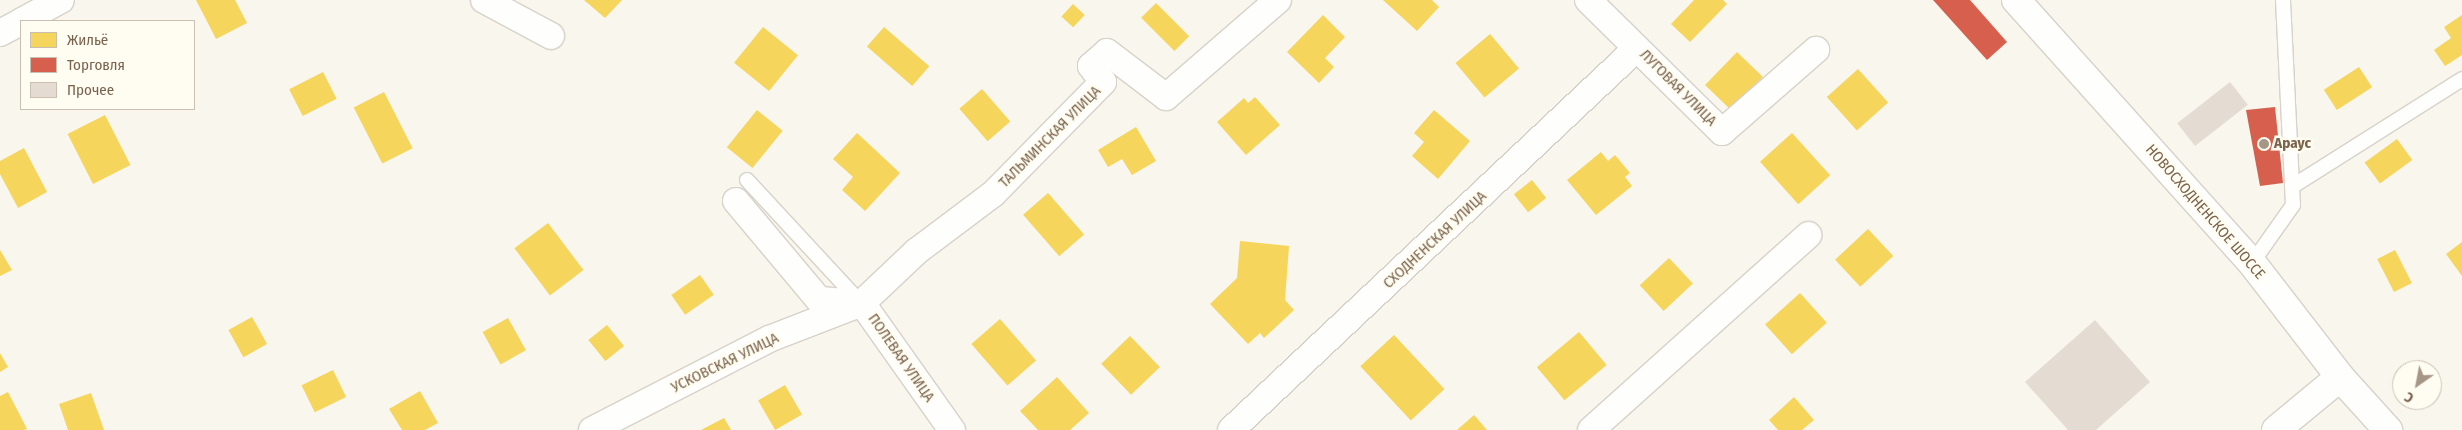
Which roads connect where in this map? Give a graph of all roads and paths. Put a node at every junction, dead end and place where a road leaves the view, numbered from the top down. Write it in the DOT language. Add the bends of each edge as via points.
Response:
graph roads {
  1 [pos="61,0"];
  2 [pos="484,0"];
  3 [pos="1278,0"];
  4 [pos="1588,0"];
  5 [pos="2016,0"];
  6 [pos="2283,0"];
  7 [pos="24,20"];
  8 [pos="20,22"];
  9 [pos="0,33"];
  10 [pos="550,36"];
  11 [pos="1638,48"];
  12 [pos="1816,50"];
  13 [pos="2462,79"];
  14 [pos="2294,186"];
  15 [pos="741,191"];
  16 [pos="1808,235"];
  17 [pos="2252,263"];
  18 [pos="862,303"];
  19 [pos="2340,377"];
  20 [pos="592,430"];
  21 [pos="952,430"];
  22 [pos="1231,430"];
  23 [pos="1591,430"];
  24 [pos="2276,430"];
  25 [pos="2388,430"];
  1 -- 7 [label="street"];
  2 -- 10 [label="street"];
  3 -- 18 [label="street, ТАЛЬМИНСКАЯ УЛИЦА" via="1166,97 1107,52 1090,66 1104,82 993,194 917,251"];
  4 -- 11 [label="street, ЛУГОВАЯ УЛИЦА"];
  5 -- 17 [label="main road, НОВОСХОДНЕНСКОЕ ШОССЕ"];
  6 -- 14 [label="lane"];
  8 -- 9 [label="street"];
  11 -- 12 [label="street, ЛУГОВАЯ УЛИЦА" via="1722,132"];
  11 -- 22 [label="street, СХОДНЕНСКАЯ УЛИЦА"];
  13 -- 14 [label="lane"];
  14 -- 17 [label="lane" via="2293,205"];
  15 -- 18 [label="street, ПОЛЕВАЯ УЛИЦА" via="819,300"];
  16 -- 23 [label="street"];
  17 -- 19 [label="main road, НОВОСХОДНЕНСКОЕ ШОССЕ"];
  18 -- 20 [label="street, УСКОВСКАЯ УЛИЦА" via="769,339"];
  18 -- 21 [label="street, ПОЛЕВАЯ УЛИЦА"];
  19 -- 24 [label="main road"];
  19 -- 25 [label="main road, НОВОСХОДНЕНСКОЕ ШОССЕ"];
}
